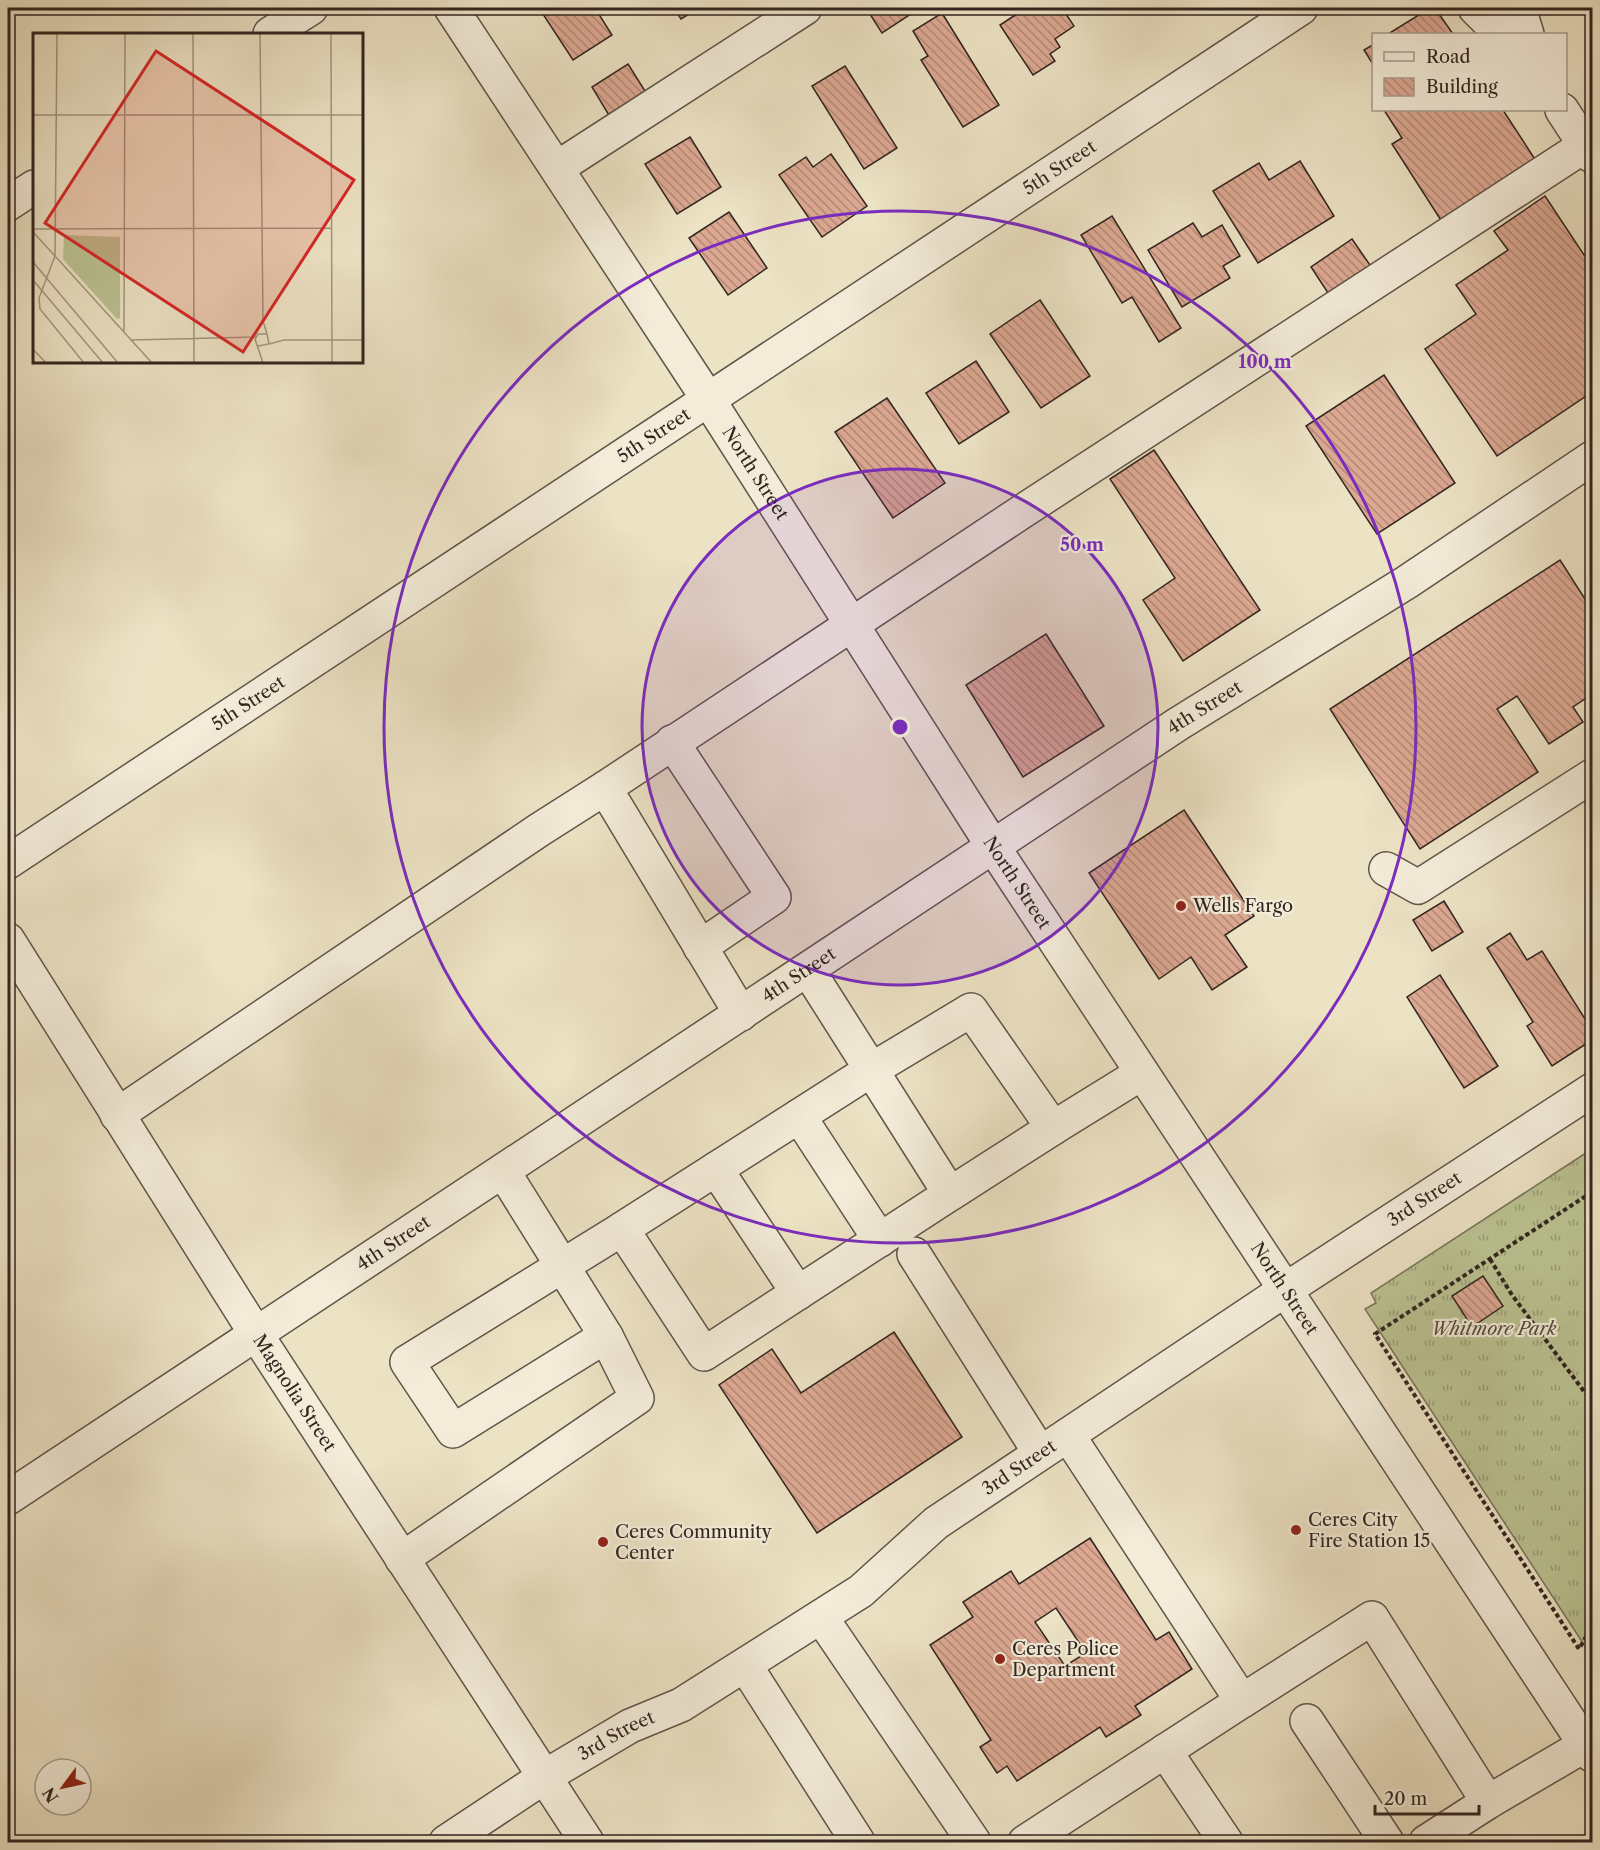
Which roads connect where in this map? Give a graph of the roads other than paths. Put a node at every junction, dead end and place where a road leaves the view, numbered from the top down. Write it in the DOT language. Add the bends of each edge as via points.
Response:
graph roads {
  1 [pos="311,8"];
  2 [pos="451,8"];
  3 [pos="806,8"];
  4 [pos="1301,8"];
  5 [pos="1476,8"];
  6 [pos="1519,8"];
  7 [pos="272,33"];
  8 [pos="1501,33"];
  9 [pos="1527,33"];
  10 [pos="1563,111"];
  11 [pos="1590,148"];
  12 [pos="556,168"];
  13 [pos="33,188"];
  14 [pos="8,204"];
  15 [pos="708,399"];
  16 [pos="1593,458"];
  17 [pos="852,624"];
  18 [pos="672,742"];
  19 [pos="1593,776"];
  20 [pos="605,789"];
  21 [pos="994,848"];
  22 [pos="8,862"];
  23 [pos="1386,869"];
  24 [pos="8,940"];
  25 [pos="700,947"];
  26 [pos="808,970"];
  27 [pos="741,1014"];
  28 [pos="871,1070"];
  29 [pos="1142,1073"];
  30 [pos="1593,1090"];
  31 [pos="117,1115"];
  32 [pos="799,1116"];
  33 [pos="1053,1128"];
  34 [pos="716,1169"];
  35 [pos="503,1171"];
  36 [pos="950,1194"];
  37 [pos="622,1229"];
  38 [pos="880,1240"];
  39 [pos="914,1254"];
  40 [pos="563,1266"];
  41 [pos="1285,1290"];
  42 [pos="798,1293"];
  43 [pos="256,1334"];
  44 [pos="606,1336"];
  45 [pos="1068,1435"];
  46 [pos="1040,1453"];
  47 [pos="8,1498"];
  48 [pos="402,1559"];
  49 [pos="821,1617"];
  50 [pos="745,1665"];
  51 [pos="1242,1701"];
  52 [pos="1307,1720"];
  53 [pos="1590,1747"];
  54 [pos="1166,1751"];
  55 [pos="544,1777"];
  56 [pos="1488,1802"];
  57 [pos="1220,1840"];
  58 [pos="446,1842"];
  59 [pos="586,1842"];
  60 [pos="858,1842"];
  61 [pos="974,1842"];
  62 [pos="1025,1842"];
  63 [pos="1386,1842"];
  64 [pos="1426,1842"];
  1 -- 7 [label="street"];
  2 -- 12 [label="street, North Street"];
  3 -- 12 [label="street"];
  4 -- 15 [label="street, 5th Street"];
  5 -- 8 [label="street"];
  6 -- 9 [label="street"];
  10 -- 11 [label="street"];
  11 -- 17 [label="street"];
  12 -- 15 [label="street, North Street"];
  13 -- 14 [label="street"];
  15 -- 17 [label="street, North Street"];
  15 -- 22 [label="street, 5th Street"];
  16 -- 21 [label="street, 4th Street" via="1407,582 1188,718"];
  17 -- 18 [label="street"];
  17 -- 21 [label="street, North Street"];
  18 -- 20 [label="street"];
  18 -- 25 [label="street" via="774,897"];
  19 -- 23 [label="street" via="1418,887"];
  20 -- 25 [label="street"];
  20 -- 31 [label="street"];
  21 -- 26 [label="street, 4th Street"];
  21 -- 29 [label="street, North Street"];
  24 -- 31 [label="street, Magnolia Street"];
  25 -- 27 [label="street"];
  26 -- 27 [label="street, 4th Street"];
  26 -- 28 [label="street"];
  27 -- 35 [label="street, 4th Street"];
  28 -- 32 [label="street"];
  28 -- 33 [label="street" via="971,1010"];
  28 -- 36 [label="street"];
  29 -- 33 [label="street"];
  29 -- 41 [label="street, North Street"];
  30 -- 41 [label="street, 3rd Street"];
  31 -- 43 [label="street, Magnolia Street"];
  32 -- 34 [label="street"];
  32 -- 38 [label="street"];
  33 -- 36 [label="street"];
  34 -- 37 [label="street"];
  34 -- 42 [label="street"];
  35 -- 40 [label="street"];
  35 -- 43 [label="street, 4th Street"];
  36 -- 38 [label="street"];
  37 -- 40 [label="street"];
  37 -- 42 [label="street" via="704,1354"];
  38 -- 42 [label="street"];
  39 -- 46 [label="street"];
  40 -- 44 [label="street"];
  40 -- 44 [label="street" via="407,1362 453,1431"];
  41 -- 45 [label="street, 3rd Street"];
  41 -- 53 [label="street, North Street"];
  43 -- 47 [label="street, 4th Street"];
  43 -- 48 [label="street, Magnolia Street"];
  44 -- 48 [label="street" via="638,1398"];
  45 -- 46 [label="street, 3rd Street"];
  45 -- 51 [label="street"];
  46 -- 49 [label="street, 3rd Street" via="936,1522 861,1591"];
  48 -- 55 [label="street, Magnolia Street"];
  49 -- 50 [label="street, 3rd Street"];
  49 -- 61 [label="street"];
  50 -- 55 [label="street, 3rd Street" via="681,1705 630,1726"];
  50 -- 60 [label="street"];
  51 -- 54 [label="street"];
  51 -- 56 [label="street" via="1372,1618"];
  52 -- 63 [label="street"];
  53 -- 56 [label="street"];
  54 -- 57 [label="street"];
  54 -- 62 [label="street"];
  55 -- 58 [label="street, 3rd Street"];
  55 -- 59 [label="street, Magnolia Street"];
  56 -- 64 [label="street"];
}
